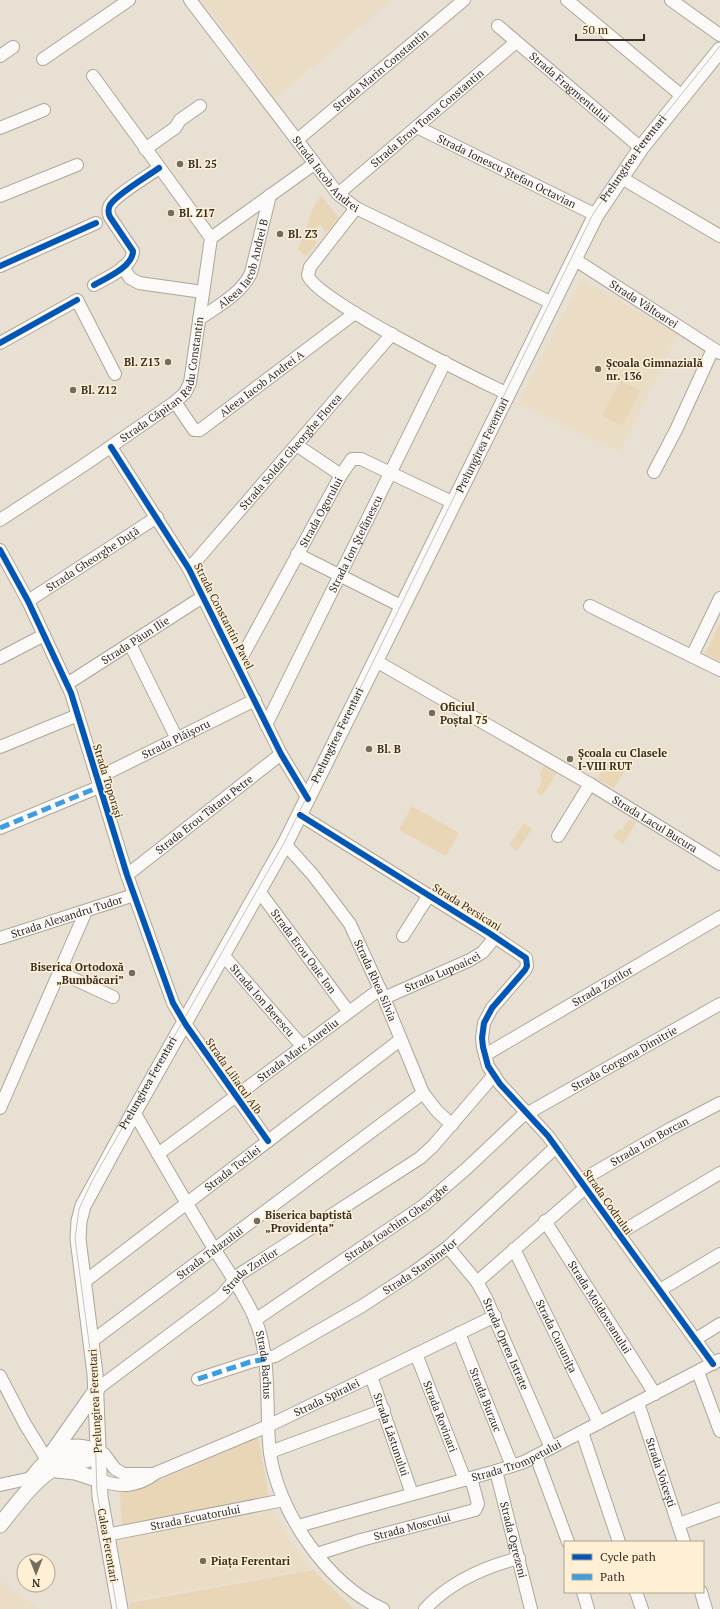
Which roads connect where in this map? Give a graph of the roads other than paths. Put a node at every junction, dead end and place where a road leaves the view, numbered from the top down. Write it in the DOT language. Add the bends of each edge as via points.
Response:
graph roads {
  1 [pos="129,0"];
  2 [pos="190,0"];
  3 [pos="464,0"];
  4 [pos="567,0"];
  5 [pos="671,0"];
  6 [pos="498,26"];
  7 [pos="720,36"];
  8 [pos="516,42"];
  9 [pos="13,47"];
  10 [pos="0,56"];
  11 [pos="718,57"];
  12 [pos="44,59"];
  13 [pos="93,76"];
  14 [pos="682,96"];
  15 [pos="200,106"];
  16 [pos="44,110"];
  17 [pos="417,127"];
  18 [pos="0,128"];
  19 [pos="296,140"];
  20 [pos="641,148"];
  21 [pos="145,149"];
  22 [pos="314,164"];
  23 [pos="77,165"];
  24 [pos="159,168"];
  25 [pos="620,177"];
  26 [pos="338,194"];
  27 [pos="270,195"];
  28 [pos="0,196"];
  29 [pos="356,208"];
  30 [pos="596,215"];
  31 [pos="96,223"];
  32 [pos="720,236"];
  33 [pos="211,238"];
  34 [pos="574,259"];
  35 [pos="0,266"];
  36 [pos="122,267"];
  37 [pos="94,285"];
  38 [pos="203,292"];
  39 [pos="552,303"];
  40 [pos="355,313"];
  41 [pos="199,319"];
  42 [pos="392,334"];
  43 [pos="0,343"];
  44 [pos="717,351"];
  45 [pos="445,362"];
  46 [pos="114,374"];
  47 [pos="508,394"];
  48 [pos="175,402"];
  49 [pos="298,446"];
  50 [pos="111,447"];
  51 [pos="390,472"];
  52 [pos="654,472"];
  53 [pos="341,476"];
  54 [pos="454,503"];
  55 [pos="157,517"];
  56 [pos="0,520"];
  57 [pos="297,554"];
  58 [pos="2,557"];
  59 [pos="190,569"];
  60 [pos="340,576"];
  61 [pos="204,596"];
  62 [pos="720,598"];
  63 [pos="28,601"];
  64 [pos="590,606"];
  65 [pos="403,607"];
  66 [pos="44,635"];
  67 [pos="130,644"];
  68 [pos="692,656"];
  69 [pos="0,658"];
  70 [pos="376,661"];
  71 [pos="238,664"];
  72 [pos="720,670"];
  73 [pos="67,684"];
  74 [pos="254,700"];
  75 [pos="78,715"];
  76 [pos="266,725"];
  77 [pos="177,739"];
  78 [pos="0,747"];
  79 [pos="281,754"];
  80 [pos="98,783"];
  81 [pos="590,784"];
  82 [pos="308,799"];
  83 [pos="300,815"];
  84 [pos="0,828"];
  85 [pos="558,836"];
  86 [pos="286,844"];
  87 [pos="720,864"];
  88 [pos="127,875"];
  89 [pos="259,891"];
  90 [pos="134,895"];
  91 [pos="429,895"];
  92 [pos="86,911"];
  93 [pos="720,917"];
  94 [pos="403,936"];
  95 [pos="496,937"];
  96 [pos="0,938"];
  97 [pos="223,955"];
  98 [pos="59,972"];
  99 [pos="382,994"];
  100 [pos="113,996"];
  101 [pos="720,1004"];
  102 [pos="348,1011"];
  103 [pos="184,1022"];
  104 [pos="400,1040"];
  105 [pos="302,1046"];
  106 [pos="484,1055"];
  107 [pos="494,1075"];
  108 [pos="423,1093"];
  109 [pos="236,1095"];
  110 [pos="720,1103"];
  111 [pos="0,1108"];
  112 [pos="134,1112"];
  113 [pos="528,1113"];
  114 [pos="452,1125"];
  115 [pos="268,1141"];
  116 [pos="556,1147"];
  117 [pos="158,1154"];
  118 [pos="720,1173"];
  119 [pos="583,1184"];
  120 [pos="186,1203"];
  121 [pos="546,1221"];
  122 [pos="618,1234"];
  123 [pos="448,1247"];
  124 [pos="214,1249"];
  125 [pos="514,1249"];
  126 [pos="720,1254"];
  127 [pos="84,1282"];
  128 [pos="477,1282"];
  129 [pos="234,1283"];
  130 [pos="660,1290"];
  131 [pos="495,1316"];
  132 [pos="255,1320"];
  133 [pos="720,1324"];
  134 [pos="459,1333"];
  135 [pos="696,1340"];
  136 [pos="92,1341"];
  137 [pos="416,1354"];
  138 [pos="266,1359"];
  139 [pos="717,1362"];
  140 [pos="698,1372"];
  141 [pos="0,1376"];
  142 [pos="371,1376"];
  143 [pos="198,1379"];
  144 [pos="96,1389"];
  145 [pos="655,1394"];
  146 [pos="638,1403"];
  147 [pos="384,1410"];
  148 [pos="599,1423"];
  149 [pos="268,1426"];
  150 [pos="720,1431"];
  151 [pos="582,1432"];
  152 [pos="551,1448"];
  153 [pos="270,1452"];
  154 [pos="98,1453"];
  155 [pos="536,1456"];
  156 [pos="50,1465"];
  157 [pos="512,1466"];
  158 [pos="496,1471"];
  159 [pos="156,1473"];
  160 [pos="32,1478"];
  161 [pos="468,1479"];
  162 [pos="99,1480"];
  163 [pos="0,1485"];
  164 [pos="412,1494"];
  165 [pos="284,1500"];
  166 [pos="18,1502"];
  167 [pos="720,1509"];
  168 [pos="679,1524"];
  169 [pos="0,1525"];
  170 [pos="298,1526"];
  171 [pos="106,1535"];
  172 [pos="568,1541"];
  173 [pos="619,1541"];
  174 [pos="684,1541"];
  175 [pos="317,1554"];
  176 [pos="519,1558"];
  177 [pos="583,1593"];
  178 [pos="636,1593"];
  179 [pos="701,1593"];
  180 [pos="120,1609"];
  181 [pos="383,1609"];
  182 [pos="425,1609"];
  183 [pos="531,1609"];
  184 [pos="588,1609"];
  185 [pos="642,1609"];
  186 [pos="706,1609"];
  1 -- 12 [label="street"];
  2 -- 19 [label="street, Strada Iacob Andrei"];
  3 -- 19 [label="street, Strada Marin Constantin"];
  4 -- 14 [label="street"];
  5 -- 7 [label="street"];
  6 -- 8 [label="street, Strada Fragmentului"];
  8 -- 17 [label="street, Strada Erou Toma Constantin"];
  8 -- 20 [label="street, Strada Fragmentului"];
  9 -- 10 [label="street"];
  11 -- 14 [label="main road, Prelungirea Ferentari"];
  13 -- 21 [label="street"];
  14 -- 20 [label="main road, Prelungirea Ferentari"];
  15 -- 21 [label="street"];
  16 -- 18 [label="street"];
  17 -- 26 [label="street, Strada Erou Toma Constantin"];
  17 -- 30 [label="street, Strada Ionescu Ștefan Octavian"];
  19 -- 22 [label="street, Strada Iacob Andrei"];
  20 -- 25 [label="main road, Prelungirea Ferentari"];
  21 -- 24 [label="street"];
  22 -- 26 [label="street, Strada Iacob Andrei"];
  22 -- 27 [label="street, Aleea Iacob Andrei B"];
  23 -- 28 [label="street"];
  24 -- 33 [label="street"];
  24 -- 36 [label="street" via="117,198 108,209 110,217 133,250 131,260"];
  25 -- 30 [label="main road, Prelungirea Ferentari"];
  25 -- 32 [label="street"];
  26 -- 29 [label="street, Strada Iacob Andrei"];
  27 -- 33 [label="street, Aleea Iacob Andrei B"];
  27 -- 41 [label="street, Aleea Iacob Andrei B" via="248,281 236,293"];
  29 -- 39 [label="street"];
  29 -- 40 [label="street, Strada Iacob Andrei" via="313,262 308,275 317,288"];
  30 -- 34 [label="main road, Prelungirea Ferentari"];
  31 -- 35 [label="street"];
  33 -- 38 [label="street, Strada Căpitan Radu Constantin"];
  34 -- 39 [label="main road, Prelungirea Ferentari"];
  34 -- 44 [label="street, Strada Vâltoarei"];
  36 -- 37 [label="street"];
  36 -- 38 [label="street, Strada Căpitan Radu Constantin" via="130,278 139,283"];
  38 -- 41 [label="street, Strada Căpitan Radu Constantin"];
  39 -- 47 [label="main road, Prelungirea Ferentari"];
  40 -- 42 [label="street, Strada Iacob Andrei"];
  40 -- 48 [label="street, Aleea Iacob Andrei A" via="200,430 194,430"];
  41 -- 48 [label="street, Strada Căpitan Radu Constantin" via="190,383 185,393"];
  42 -- 45 [label="street, Strada Iacob Andrei"];
  42 -- 49 [label="street, Strada Soldat Gheorghe Florea"];
  43 -- 46 [label="street" via="77,300"];
  44 -- 52 [label="street, Strada Vâltoarei"];
  45 -- 47 [label="street, Strada Iacob Andrei"];
  45 -- 51 [label="street, Strada Ion Ștefănescu"];
  47 -- 54 [label="main road, Prelungirea Ferentari"];
  48 -- 50 [label="street, Strada Căpitan Radu Constantin"];
  49 -- 53 [label="street"];
  49 -- 59 [label="street, Strada Soldat Gheorghe Florea"];
  50 -- 55 [label="street, Strada Constantin Pavel"];
  50 -- 56 [label="street, Strada Căpitan Radu Constantin"];
  51 -- 53 [label="street, Strada Ogorului" via="356,458 349,463"];
  51 -- 54 [label="street, Strada Ogorului"];
  51 -- 60 [label="street, Strada Ion Ștefănescu"];
  53 -- 57 [label="street, Strada Ogorului"];
  54 -- 65 [label="main road, Prelungirea Ferentari"];
  55 -- 59 [label="street, Strada Constantin Pavel"];
  55 -- 63 [label="street, Strada Gheorghe Duță"];
  57 -- 60 [label="street"];
  57 -- 71 [label="street, Strada Ogorului"];
  58 -- 63 [label="street, Strada Toporași"];
  59 -- 61 [label="street, Strada Constantin Pavel"];
  60 -- 65 [label="street"];
  60 -- 76 [label="street, Strada Ion Ștefănescu"];
  61 -- 67 [label="street, Strada Păun Ilie"];
  61 -- 71 [label="street, Strada Constantin Pavel"];
  62 -- 68 [label="street"];
  63 -- 66 [label="street, Strada Toporași"];
  64 -- 68 [label="street"];
  65 -- 70 [label="main road, Prelungirea Ferentari"];
  66 -- 69 [label="street"];
  66 -- 73 [label="street, Strada Toporași"];
  67 -- 73 [label="street, Strada Păun Ilie"];
  67 -- 77 [label="street"];
  68 -- 72 [label="street"];
  70 -- 81 [label="street, Strada Lacul Bucura"];
  70 -- 82 [label="main road, Prelungirea Ferentari"];
  71 -- 74 [label="street, Strada Constantin Pavel"];
  73 -- 75 [label="street, Strada Toporași"];
  74 -- 76 [label="street, Strada Constantin Pavel"];
  74 -- 77 [label="street, Strada Plăișoru"];
  75 -- 78 [label="street"];
  75 -- 80 [label="street, Strada Toporași"];
  76 -- 79 [label="street, Strada Constantin Pavel"];
  77 -- 80 [label="street, Strada Plăișoru"];
  79 -- 82 [label="street, Strada Constantin Pavel"];
  79 -- 88 [label="street, Strada Erou Tătaru Petre"];
  80 -- 84 [label="street, Strada Toporași"];
  80 -- 88 [label="street, Strada Toporași"];
  81 -- 85 [label="street"];
  81 -- 87 [label="street, Strada Lacul Bucura"];
  82 -- 83 [label="main road, Prelungirea Ferentari"];
  83 -- 86 [label="main road, Prelungirea Ferentari"];
  83 -- 91 [label="street, Strada Persicani"];
  86 -- 89 [label="main road, Prelungirea Ferentari"];
  86 -- 99 [label="street, Strada Rhea Silvia" via="350,924"];
  88 -- 90 [label="street, Strada Toporași"];
  89 -- 97 [label="main road, Prelungirea Ferentari"];
  89 -- 102 [label="street, Strada Erou Oaie Ion"];
  90 -- 92 [label="street, Strada Alexandru Tudor"];
  90 -- 103 [label="street, Strada Toporași" via="168,991"];
  91 -- 94 [label="street"];
  91 -- 95 [label="street, Strada Persicani"];
  92 -- 96 [label="street, Strada Alexandru Tudor"];
  92 -- 98 [label="street"];
  93 -- 106 [label="street, Strada Zorilor"];
  95 -- 99 [label="street, Strada Lupoaicei" via="483,952 470,960"];
  95 -- 106 [label="street, Strada Persicani" via="524,955 528,962 525,970 487,1015 482,1030"];
  97 -- 103 [label="main road, Prelungirea Ferentari"];
  97 -- 105 [label="street, Strada Ion Berescu"];
  98 -- 100 [label="street"];
  98 -- 111 [label="street"];
  99 -- 102 [label="street, Strada Marc Aureliu"];
  99 -- 104 [label="street, Strada Rhea Silvia"];
  101 -- 113 [label="street, Strada Gorgona Dimitrie"];
  102 -- 105 [label="street, Strada Marc Aureliu"];
  103 -- 109 [label="street, Strada Liliacul Alb"];
  103 -- 112 [label="main road, Prelungirea Ferentari"];
  104 -- 108 [label="street, Strada Rhea Silvia"];
  104 -- 115 [label="street, Strada Tocilei"];
  105 -- 109 [label="street, Strada Marc Aureliu"];
  106 -- 107 [label="street, Strada Codrului"];
  107 -- 113 [label="street, Strada Codrului"];
  107 -- 114 [label="street, Strada Zorilor"];
  108 -- 114 [label="street, Strada Rhea Silvia"];
  108 -- 124 [label="street, Strada Talazului"];
  109 -- 115 [label="street, Strada Liliacul Alb"];
  109 -- 117 [label="street, Strada Marc Aureliu"];
  110 -- 119 [label="street, Strada Ion Borcan" via="670,1129"];
  112 -- 117 [label="street, Strada Bachus"];
  112 -- 127 [label="main road, Prelungirea Ferentari" via="94,1182 81,1213 78,1239"];
  113 -- 116 [label="street, Strada Codrului"];
  113 -- 132 [label="street, Strada Ioachim Gheorghe" via="423,1206"];
  114 -- 129 [label="street, Strada Zorilor" via="433,1146 407,1168 255,1263 240,1274"];
  115 -- 120 [label="street, Strada Tocilei"];
  116 -- 119 [label="street, Strada Codrului"];
  116 -- 123 [label="street, Strada Staminelor"];
  117 -- 120 [label="street, Strada Bachus"];
  118 -- 122 [label="street"];
  119 -- 121 [label="street"];
  119 -- 122 [label="street, Strada Codrului"];
  120 -- 124 [label="street, Strada Bachus"];
  120 -- 127 [label="street, Strada Tocilei"];
  121 -- 125 [label="street"];
  121 -- 145 [label="street, Strada Moldoveanului"];
  122 -- 130 [label="street, Strada Codrului"];
  123 -- 128 [label="street, Strada Oprea Istrate"];
  123 -- 138 [label="street, Strada Staminelor" via="362,1306 296,1345"];
  124 -- 129 [label="street, Strada Bachus"];
  124 -- 136 [label="street, Strada Talazului"];
  125 -- 128 [label="street"];
  125 -- 148 [label="street, Strada Cununița"];
  126 -- 130 [label="street"];
  127 -- 136 [label="main road, Prelungirea Ferentari"];
  128 -- 131 [label="street, Strada Oprea Istrate"];
  129 -- 132 [label="street, Strada Bachus"];
  129 -- 144 [label="street, Strada Zorilor" via="221,1296"];
  130 -- 135 [label="street, Strada Codrului"];
  131 -- 134 [label="street, Strada Spiralei"];
  131 -- 152 [label="street, Strada Oprea Istrate"];
  132 -- 138 [label="street, Strada Bachus"];
  133 -- 135 [label="street"];
  134 -- 137 [label="street, Strada Spiralei"];
  134 -- 157 [label="street, Strada Burzuc"];
  135 -- 139 [label="street, Strada Codrului"];
  136 -- 144 [label="main road, Prelungirea Ferentari"];
  137 -- 142 [label="street, Strada Spiralei"];
  137 -- 161 [label="street, Strada Rovinari"];
  138 -- 143 [label="street, Strada Staminelor"];
  138 -- 149 [label="street, Strada Bachus"];
  139 -- 140 [label="street, Strada Trompetului"];
  140 -- 145 [label="street, Strada Trompetului"];
  140 -- 150 [label="street"];
  141 -- 156 [label="street"];
  142 -- 147 [label="street, Strada Lăstunului"];
  142 -- 149 [label="street, Strada Spiralei"];
  144 -- 154 [label="main road, Prelungirea Ferentari"];
  144 -- 156 [label="main road"];
  145 -- 146 [label="street, Strada Trompetului"];
  146 -- 148 [label="street, Strada Trompetului"];
  146 -- 168 [label="street, Strada Voicești"];
  147 -- 153 [label="street"];
  147 -- 164 [label="street, Strada Lăstunului"];
  148 -- 151 [label="street, Strada Trompetului"];
  149 -- 153 [label="street, Strada Bachus"];
  149 -- 159 [label="street, Strada Spiralei"];
  151 -- 152 [label="street, Strada Trompetului"];
  151 -- 173 [label="street"];
  152 -- 155 [label="street, Strada Trompetului"];
  153 -- 165 [label="street, Strada Bachus"];
  154 -- 156 [label="main road" via="85,1460"];
  154 -- 159 [label="street, Strada Spiralei" via="104,1454 115,1468 124,1474"];
  154 -- 162 [label="main road, Prelungirea Ferentari"];
  155 -- 157 [label="street, Strada Trompetului"];
  155 -- 172 [label="street"];
  156 -- 160 [label="main road"];
  156 -- 162 [label="main road"];
  156 -- 166 [label="main road"];
  157 -- 158 [label="street, Strada Trompetului"];
  158 -- 161 [label="street, Strada Trompetului"];
  158 -- 176 [label="street, Strada Ogrezeni"];
  159 -- 162 [label="street, Strada Spiralei" via="139,1483 125,1486"];
  160 -- 163 [label="street"];
  160 -- 166 [label="main road"];
  161 -- 164 [label="street, Strada Trompetului"];
  161 -- 175 [label="street, Strada Moscului" via="478,1504 475,1510"];
  162 -- 171 [label="main road, Calea Ferentari"];
  164 -- 170 [label="street, Strada Trompetului"];
  165 -- 170 [label="street, Strada Bachus"];
  165 -- 171 [label="street, Strada Ecuatorului"];
  166 -- 169 [label="main road"];
  167 -- 168 [label="street"];
  168 -- 174 [label="street, Strada Voicești"];
  170 -- 175 [label="street, Strada Bachus"];
  171 -- 180 [label="main road, Calea Ferentari"];
  175 -- 181 [label="street, Strada Bachus" via="339,1581 355,1594"];
  176 -- 182 [label="street" via="487,1568 469,1577 443,1593"];
  176 -- 183 [label="street, Strada Ogrezeni"];
  177 -- 184 [label="street"];
  178 -- 185 [label="street"];
  179 -- 186 [label="street"];
}
